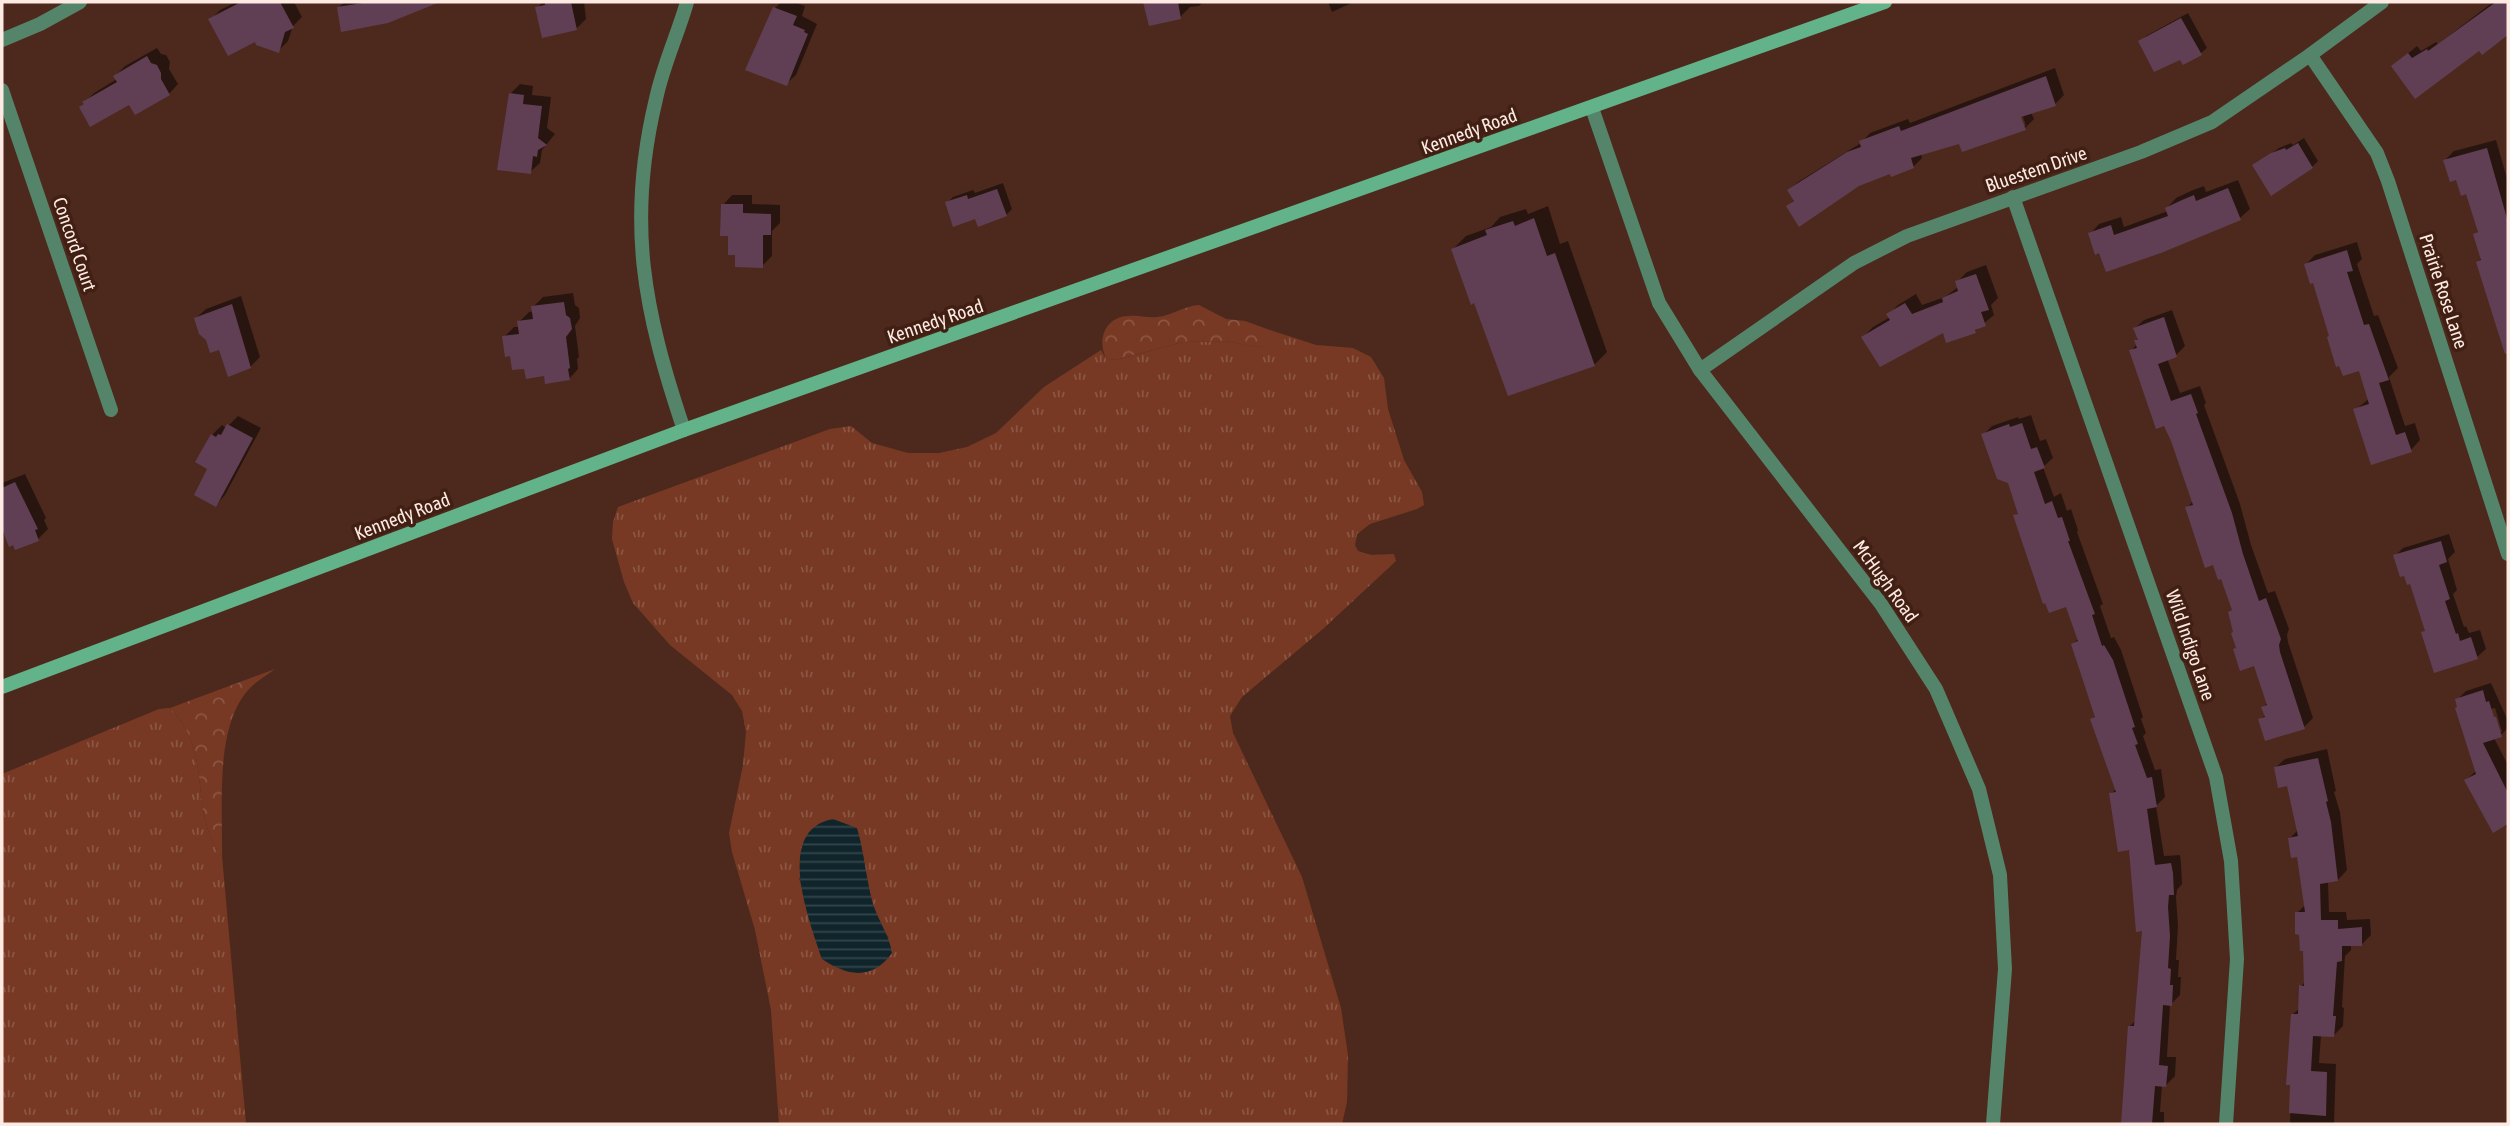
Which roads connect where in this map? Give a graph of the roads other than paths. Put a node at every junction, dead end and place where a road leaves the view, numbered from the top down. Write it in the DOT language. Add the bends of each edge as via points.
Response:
graph roads {
  1 [pos="79,2"];
  2 [pos="687,2"];
  3 [pos="1885,2"];
  4 [pos="2382,2"];
  5 [pos="2,40"];
  6 [pos="2310,55"];
  7 [pos="2,90"];
  8 [pos="1592,108"];
  9 [pos="2013,197"];
  10 [pos="1700,370"];
  11 [pos="110,410"];
  12 [pos="684,430"];
  13 [pos="2508,554"];
  14 [pos="2,687"];
  15 [pos="1993,1124"];
  16 [pos="2226,1124"];
  1 -- 5 [label="street"];
  2 -- 12 [label="street" via="646,141 639,225 650,319"];
  3 -- 8 [label="main road, Kennedy Road"];
  4 -- 6 [label="street, Bluestem Drive"];
  6 -- 9 [label="street, Bluestem Drive" via="2189,134"];
  6 -- 13 [label="street, Prairie Rose Lane" via="2381,163"];
  7 -- 11 [label="street, Concord Court"];
  8 -- 10 [label="street, McHugh Road" via="1659,303"];
  8 -- 12 [label="main road, Kennedy Road"];
  9 -- 10 [label="street, Bluestem Drive" via="1907,236 1854,262"];
  9 -- 16 [label="street, Wild Indigo Lane" via="2216,777 2231,860 2237,960"];
  10 -- 15 [label="street, McHugh Road" via="1881,604 1936,689 1979,789 2000,875 2005,970"];
  12 -- 14 [label="main road, Kennedy Road"];
}
